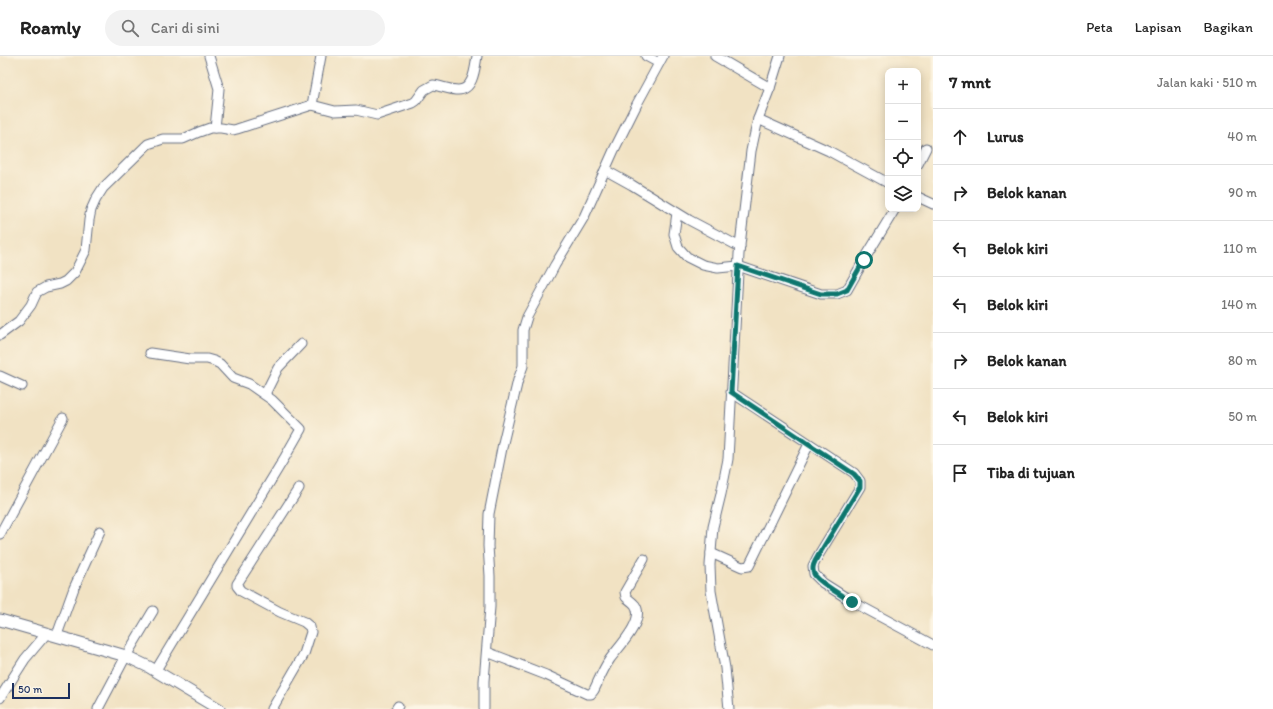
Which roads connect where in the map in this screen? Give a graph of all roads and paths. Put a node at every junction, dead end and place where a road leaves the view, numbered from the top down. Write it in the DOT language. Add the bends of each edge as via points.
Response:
graph roads {
  1 [pos="209,56"];
  2 [pos="321,56"];
  3 [pos="477,56"];
  4 [pos="646,56"];
  5 [pos="717,56"];
  6 [pos="780,56"];
  7 [pos="661,59"];
  8 [pos="770,88"];
  9 [pos="312,105"];
  10 [pos="758,119"];
  11 [pos="215,128"];
  12 [pos="926,148"];
  13 [pos="921,158"];
  14 [pos="605,170"];
  15 [pos="885,181"];
  16 [pos="921,198"];
  17 [pos="933,204"];
  18 [pos="892,212"];
  19 [pos="677,213"];
  20 [pos="740,246"];
  21 [pos="738,266"];
  22 [pos="0,335"];
  23 [pos="301,344"];
  24 [pos="150,352"];
  25 [pos="0,376"];
  26 [pos="22,386"];
  27 [pos="731,392"];
  28 [pos="265,394"];
  29 [pos="63,418"];
  30 [pos="809,444"];
  31 [pos="299,488"];
  32 [pos="100,531"];
  33 [pos="0,534"];
  34 [pos="711,553"];
  35 [pos="644,559"];
  36 [pos="153,611"];
  37 [pos="0,620"];
  38 [pos="52,634"];
  39 [pos="933,645"];
  40 [pos="487,652"];
  41 [pos="126,656"];
  42 [pos="156,670"];
  43 [pos="0,698"];
  44 [pos="98,709"];
  45 [pos="219,709"];
  46 [pos="272,709"];
  47 [pos="484,709"];
  48 [pos="729,709"];
  1 -- 11 [label="street" via="219,89"];
  2 -- 9 [label="street"];
  3 -- 9 [label="street" via="472,80 464,89 433,85 424,90 413,103 383,114 373,115 356,110 335,112"];
  4 -- 7 [label="street"];
  5 -- 8 [label="street"];
  6 -- 8 [label="street"];
  7 -- 14 [label="street"];
  8 -- 10 [label="street"];
  9 -- 11 [label="street" via="233,130"];
  10 -- 15 [label="street" via="829,151"];
  10 -- 20 [label="street" via="751,151"];
  11 -- 22 [label="street" via="183,140 154,141 114,176 103,188 91,210 86,250 75,272 66,281 37,292 31,305 18,321"];
  12 -- 13 [label="street"];
  14 -- 19 [label="street"];
  14 -- 40 [label="street" via="584,217 534,303 523,330 522,372 503,444 489,514 490,607"];
  16 -- 17 [label="street"];
  18 -- 21 [label="street" via="847,290 837,294 821,294"];
  19 -- 20 [label="street"];
  19 -- 21 [label="street" via="674,234 678,247 687,256 718,268"];
  20 -- 21 [label="street"];
  21 -- 27 [label="street"];
  23 -- 28 [label="street" via="278,368"];
  24 -- 28 [label="street" via="214,361 233,378"];
  25 -- 26 [label="street"];
  27 -- 30 [label="street"];
  27 -- 34 [label="street" via="728,459"];
  28 -- 42 [label="street" via="301,429"];
  29 -- 33 [label="street"];
  30 -- 34 [label="street" via="749,566 742,567"];
  30 -- 39 [label="street" via="854,474 860,481 860,487 813,566 814,574 822,583 852,602"];
  31 -- 46 [label="street" via="237,584 241,591 304,622 310,628 304,654"];
  32 -- 38 [label="street"];
  34 -- 48 [label="street" via="711,592 725,668"];
  35 -- 40 [label="street" via="625,592 626,597 636,605 637,615 634,624 591,694"];
  36 -- 41 [label="street"];
  37 -- 38 [label="street"];
  38 -- 41 [label="street"];
  38 -- 43 [label="street" via="24,659"];
  40 -- 47 [label="street"];
  41 -- 42 [label="street"];
  41 -- 44 [label="street"];
  42 -- 45 [label="street"];
}
